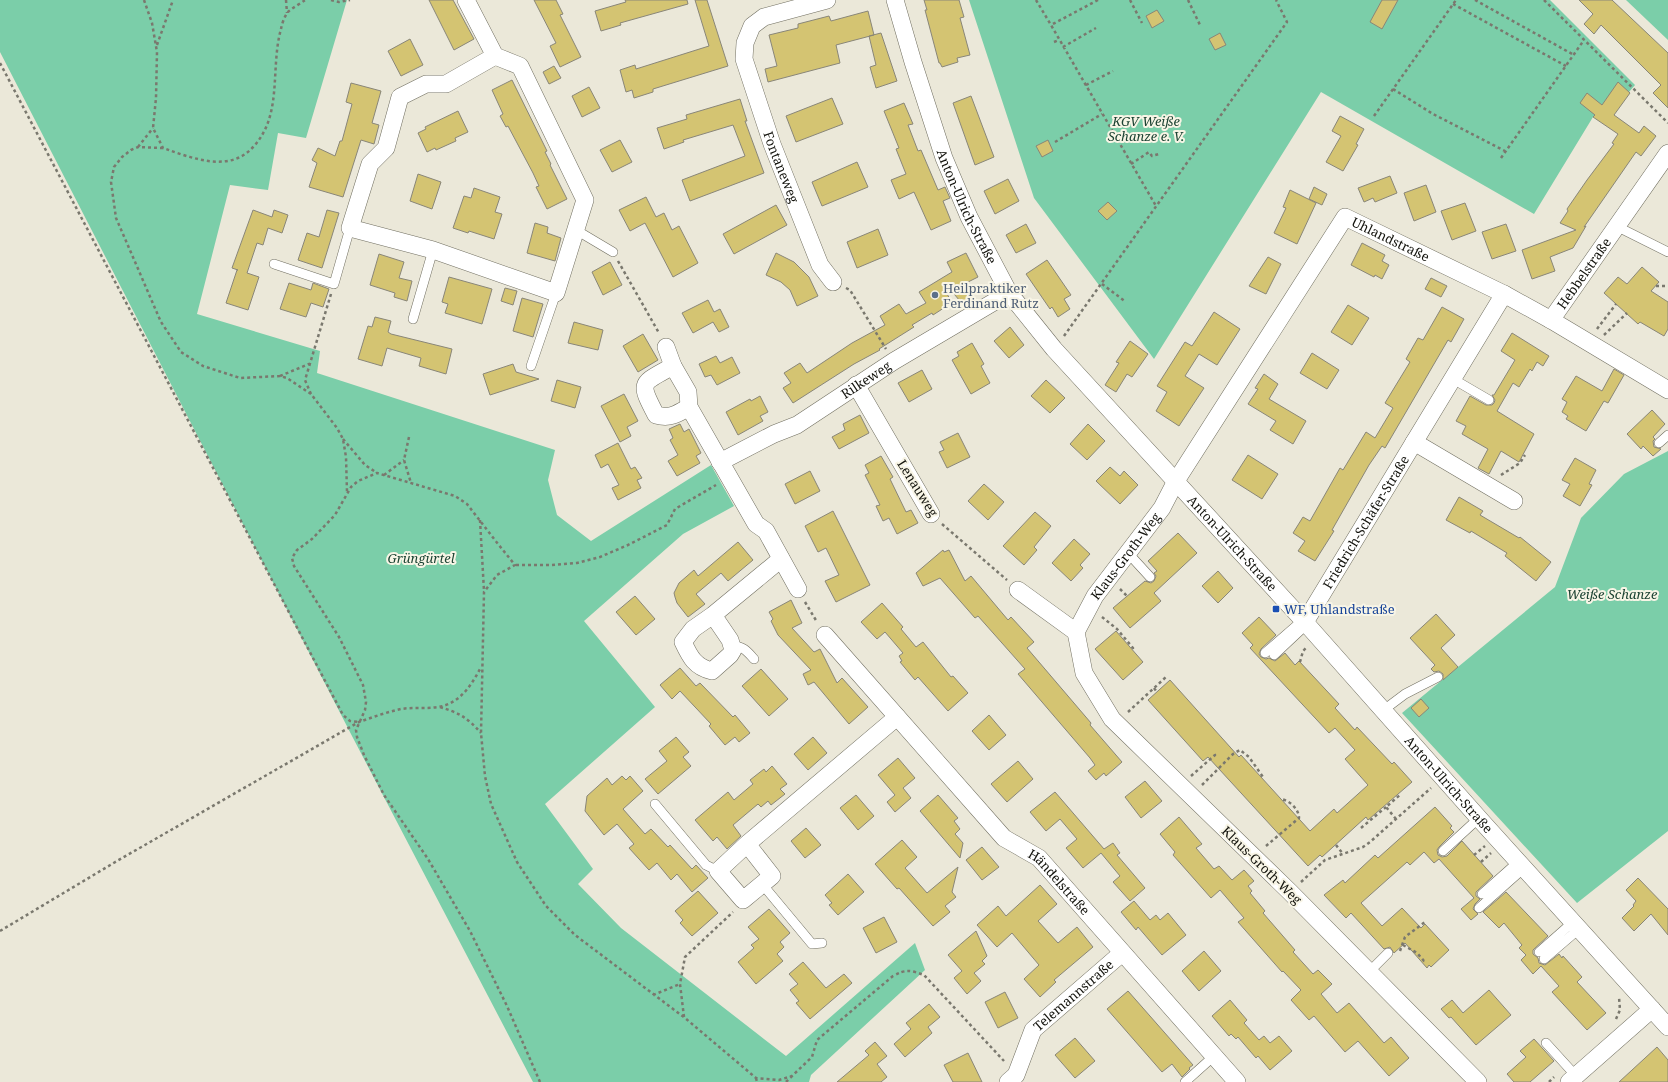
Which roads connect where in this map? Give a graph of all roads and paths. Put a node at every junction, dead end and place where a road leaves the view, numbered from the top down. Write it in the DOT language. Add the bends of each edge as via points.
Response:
graph roads {
  1 [pos="144,0"];
  2 [pos="173,0"];
  3 [pos="286,0"];
  4 [pos="305,0"];
  5 [pos="331,0"];
  6 [pos="350,0"];
  7 [pos="466,0"];
  8 [pos="827,0"];
  9 [pos="895,0"];
  10 [pos="1036,0"];
  11 [pos="1098,0"];
  12 [pos="1130,0"];
  13 [pos="1188,0"];
  14 [pos="1276,0"];
  15 [pos="1456,0"];
  16 [pos="1475,0"];
  17 [pos="1544,0"];
  18 [pos="1453,4"];
  19 [pos="287,13"];
  20 [pos="1142,23"];
  21 [pos="1200,24"];
  22 [pos="1051,25"];
  23 [pos="1096,28"];
  24 [pos="1059,40"];
  25 [pos="1584,40"];
  26 [pos="1054,42"];
  27 [pos="1063,47"];
  28 [pos="157,52"];
  29 [pos="1574,55"];
  30 [pos="495,56"];
  31 [pos="0,63"];
  32 [pos="1566,66"];
  33 [pos="1113,71"];
  34 [pos="1086,85"];
  35 [pos="1393,89"];
  36 [pos="1102,114"];
  37 [pos="1374,116"];
  38 [pos="1668,124"];
  39 [pos="153,128"];
  40 [pos="1055,142"];
  41 [pos="138,147"];
  42 [pos="163,148"];
  43 [pos="1505,151"];
  44 [pos="1668,153"];
  45 [pos="1159,154"];
  46 [pos="1501,158"];
  47 [pos="1131,164"];
  48 [pos="1156,206"];
  49 [pos="1616,226"];
  50 [pos="350,228"];
  51 [pos="576,230"];
  52 [pos="434,250"];
  53 [pos="613,252"];
  54 [pos="1668,252"];
  55 [pos="274,264"];
  56 [pos="833,282"];
  57 [pos="334,284"];
  58 [pos="1102,284"];
  59 [pos="1656,286"];
  60 [pos="1668,286"];
  61 [pos="556,293"];
  62 [pos="1009,293"];
  63 [pos="1504,294"];
  64 [pos="1126,302"];
  65 [pos="1616,304"];
  66 [pos="1626,313"];
  67 [pos="413,319"];
  68 [pos="1551,320"];
  69 [pos="1595,330"];
  70 [pos="1598,340"];
  71 [pos="666,347"];
  72 [pos="1054,349"];
  73 [pos="894,361"];
  74 [pos="309,364"];
  75 [pos="530,366"];
  76 [pos="674,366"];
  77 [pos="280,376"];
  78 [pos="1452,379"];
  79 [pos="856,385"];
  80 [pos="1668,390"];
  81 [pos="310,394"];
  82 [pos="1489,400"];
  83 [pos="689,407"];
  84 [pos="1668,435"];
  85 [pos="409,437"];
  86 [pos="343,439"];
  87 [pos="1414,442"];
  88 [pos="1659,443"];
  89 [pos="1524,455"];
  90 [pos="404,460"];
  91 [pos="720,462"];
  92 [pos="377,473"];
  93 [pos="384,475"];
  94 [pos="729,478"];
  95 [pos="1176,481"];
  96 [pos="411,483"];
  97 [pos="1491,487"];
  98 [pos="347,492"];
  99 [pos="1514,501"];
  100 [pos="932,514"];
  101 [pos="480,520"];
  102 [pos="1128,553"];
  103 [pos="780,559"];
  104 [pos="516,565"];
  105 [pos="1150,577"];
  106 [pos="798,589"];
  107 [pos="1018,590"];
  108 [pos="484,592"];
  109 [pos="1100,614"];
  110 [pos="713,615"];
  111 [pos="1303,625"];
  112 [pos="1076,632"];
  113 [pos="825,635"];
  114 [pos="732,646"];
  115 [pos="1131,649"];
  116 [pos="754,659"];
  117 [pos="1300,662"];
  118 [pos="481,667"];
  119 [pos="1166,677"];
  120 [pos="1438,677"];
  121 [pos="1154,688"];
  122 [pos="1157,692"];
  123 [pos="1389,706"];
  124 [pos="440,707"];
  125 [pos="897,717"];
  126 [pos="1123,717"];
  127 [pos="360,722"];
  128 [pos="481,733"];
  129 [pos="1213,752"];
  130 [pos="1443,776"];
  131 [pos="1263,777"];
  132 [pos="1186,780"];
  133 [pos="1197,789"];
  134 [pos="1401,794"];
  135 [pos="1281,799"];
  136 [pos="655,804"];
  137 [pos="1386,807"];
  138 [pos="1396,819"];
  139 [pos="1481,821"];
  140 [pos="1361,828"];
  141 [pos="1462,841"];
  142 [pos="1488,843"];
  143 [pos="747,844"];
  144 [pos="1336,845"];
  145 [pos="1263,850"];
  146 [pos="1494,850"];
  147 [pos="1443,851"];
  148 [pos="1343,854"];
  149 [pos="1474,855"];
  150 [pos="1481,862"];
  151 [pos="1521,865"];
  152 [pos="718,871"];
  153 [pos="762,884"];
  154 [pos="1290,892"];
  155 [pos="1482,894"];
  156 [pos="742,900"];
  157 [pos="1479,908"];
  158 [pos="1425,922"];
  159 [pos="1576,926"];
  160 [pos="0,931"];
  161 [pos="822,943"];
  162 [pos="1403,945"];
  163 [pos="1122,953"];
  164 [pos="1393,954"];
  165 [pos="1542,956"];
  166 [pos="1425,961"];
  167 [pos="1369,972"];
  168 [pos="680,984"];
  169 [pos="653,996"];
  170 [pos="1652,1009"];
  171 [pos="684,1018"];
  172 [pos="1668,1027"];
  173 [pos="1546,1043"];
  174 [pos="1214,1056"];
  175 [pos="792,1076"];
  176 [pos="756,1078"];
  177 [pos="1012,1078"];
  178 [pos="1572,1079"];
  179 [pos="540,1082"];
  180 [pos="757,1082"];
  181 [pos="786,1082"];
  182 [pos="1185,1082"];
  183 [pos="1237,1082"];
  184 [pos="1478,1082"];
  1 -- 28 [label="path" via="152,22"];
  2 -- 28 [label="path" via="157,42"];
  3 -- 19 [label="path"];
  4 -- 19 [label="path"];
  5 -- 6 [label="path"];
  7 -- 30 [label="street"];
  8 -- 56 [label="street, Fontaneweg" via="764,17 752,26 745,42 744,59 772,144 820,265"];
  9 -- 62 [label="street, Anton-Ulrich-Straße" via="912,62 944,158 969,217"];
  10 -- 22 [label="path"];
  11 -- 22 [label="path"];
  12 -- 20 [label="path"];
  13 -- 21 [label="path"];
  14 -- 48 [label="path" via="1287,22"];
  15 -- 18 [label="path"];
  16 -- 29 [label="path"];
  17 -- 25 [label="path"];
  18 -- 32 [label="path"];
  18 -- 35 [label="path"];
  19 -- 42 [label="path" via="278,40 272,108 263,134 253,148 232,160 218,162 196,160"];
  22 -- 24 [label="path"];
  23 -- 27 [label="path"];
  24 -- 26 [label="path"];
  24 -- 27 [label="path"];
  25 -- 29 [label="path"];
  25 -- 38 [label="path"];
  27 -- 34 [label="path"];
  28 -- 39 [label="path"];
  29 -- 32 [label="path"];
  30 -- 50 [label="street" via="446,84 426,84 400,97 386,148 370,164"];
  30 -- 51 [label="street" via="520,66 584,200"];
  31 -- 127 [label="path" via="344,715 350,721"];
  32 -- 43 [label="path"];
  33 -- 34 [label="path"];
  34 -- 36 [label="path"];
  35 -- 37 [label="path"];
  35 -- 43 [label="path" via="1433,114"];
  36 -- 40 [label="path"];
  36 -- 47 [label="path"];
  39 -- 41 [label="path"];
  39 -- 42 [label="path"];
  41 -- 42 [label="path"];
  41 -- 77 [label="path" via="122,157 114,167 111,182 116,218 161,322 182,352 203,366 240,378"];
  43 -- 46 [label="path"];
  44 -- 49 [label="street, Hebbelstraße"];
  45 -- 47 [label="path" via="1152,156 1149,152"];
  47 -- 48 [label="path"];
  48 -- 58 [label="path"];
  49 -- 54 [label="lane, Hebbelstraße"];
  49 -- 68 [label="street, Hebbelstraße"];
  50 -- 52 [label="street"];
  50 -- 57 [label="lane"];
  51 -- 53 [label="lane"];
  51 -- 61 [label="street"];
  52 -- 61 [label="street"];
  52 -- 67 [label="lane"];
  53 -- 71 [label="path"];
  55 -- 57 [label="lane"];
  56 -- 73 [label="path" via="850,290"];
  57 -- 74 [label="path"];
  58 -- 64 [label="path"];
  58 -- 72 [label="path"];
  59 -- 60 [label="path"];
  61 -- 75 [label="lane"];
  62 -- 72 [label="street, Anton-Ulrich-Straße"];
  62 -- 73 [label="street, Rilkeweg"];
  63 -- 68 [label="street, Uhlandstraße"];
  63 -- 78 [label="street, Friedrich-Schäfer-Straße"];
  63 -- 95 [label="street, Uhlandstraße" via="1345,218"];
  65 -- 69 [label="path"];
  66 -- 70 [label="path"];
  68 -- 80 [label="street, Uhlandstraße"];
  71 -- 76 [label="street"];
  72 -- 95 [label="street, Anton-Ulrich-Straße"];
  73 -- 79 [label="street, Rilkeweg"];
  74 -- 77 [label="path"];
  74 -- 81 [label="path" via="306,380"];
  76 -- 83 [label="street" via="688,392"];
  76 -- 83 [label="street" via="649,380 644,387 645,395 656,416 673,417"];
  77 -- 81 [label="path" via="297,383"];
  78 -- 82 [label="lane"];
  78 -- 87 [label="street, Friedrich-Schäfer-Straße"];
  79 -- 91 [label="street, Rilkeweg" via="797,425"];
  79 -- 100 [label="street, Lenauweg"];
  81 -- 86 [label="path"];
  83 -- 91 [label="street"];
  84 -- 88 [label="lane"];
  85 -- 90 [label="path"];
  86 -- 92 [label="path" via="365,465"];
  86 -- 98 [label="path"];
  87 -- 97 [label="street, Friedrich-Schäfer-Straße"];
  87 -- 111 [label="street, Friedrich-Schäfer-Straße"];
  89 -- 97 [label="path" via="1520,463 1503,474"];
  90 -- 93 [label="path"];
  90 -- 96 [label="path"];
  91 -- 94 [label="street"];
  92 -- 93 [label="path"];
  92 -- 98 [label="path" via="358,481"];
  93 -- 96 [label="path"];
  94 -- 103 [label="street" via="756,524 766,531"];
  94 -- 104 [label="path" via="675,509 667,525 600,557 577,563"];
  95 -- 102 [label="street, Klaus-Groth-Weg" via="1162,508"];
  95 -- 111 [label="street, Anton-Ulrich-Straße"];
  96 -- 101 [label="path" via="455,496 467,504"];
  97 -- 99 [label="street, Friedrich-Schäfer-Straße"];
  98 -- 127 [label="path" via="335,515 312,539 297,550 292,558 294,566 339,637 363,685 366,702"];
  100 -- 107 [label="path, Lenauweg"];
  101 -- 104 [label="path"];
  101 -- 108 [label="path"];
  102 -- 105 [label="lane"];
  102 -- 112 [label="street, Klaus-Groth-Weg" via="1095,596"];
  103 -- 106 [label="street"];
  103 -- 110 [label="street"];
  104 -- 108 [label="path" via="497,575"];
  106 -- 113 [label="path"];
  107 -- 112 [label="street"];
  108 -- 118 [label="path"];
  109 -- 115 [label="path" via="1117,629 1133,648"];
  110 -- 114 [label="street"];
  110 -- 114 [label="street" via="693,629 683,642 688,653 701,668 712,671 730,655"];
  111 -- 111 [label="lane" via="1269,654"];
  111 -- 117 [label="path" via="1310,644 1303,651"];
  111 -- 130 [label="street, Anton-Ulrich-Straße"];
  112 -- 154 [label="street, Klaus-Groth-Weg" via="1084,673 1112,719"];
  113 -- 125 [label="street, Händelstraße"];
  114 -- 116 [label="lane" via="745,648"];
  118 -- 124 [label="path" via="472,685 458,698"];
  118 -- 128 [label="path"];
  119 -- 121 [label="path"];
  120 -- 123 [label="lane" via="1405,694"];
  121 -- 122 [label="path"];
  121 -- 126 [label="path"];
  124 -- 127 [label="path" via="401,709"];
  124 -- 128 [label="path" via="458,713"];
  125 -- 143 [label="street"];
  125 -- 163 [label="street, Händelstraße" via="1004,838 1040,858"];
  127 -- 160 [label="path"];
  127 -- 179 [label="path" via="356,730 357,737 381,788 428,859 466,925 507,1006"];
  128 -- 169 [label="path" via="485,776 491,804 516,862 546,906 575,935"];
  129 -- 132 [label="path" via="1215,756"];
  130 -- 138 [label="path"];
  130 -- 139 [label="street, Anton-Ulrich-Straße"];
  131 -- 133 [label="path" via="1240,750"];
  134 -- 137 [label="path"];
  135 -- 145 [label="path" via="1289,802 1300,818"];
  136 -- 152 [label="lane" via="706,865"];
  137 -- 138 [label="path"];
  137 -- 140 [label="path"];
  138 -- 148 [label="path" via="1364,847"];
  139 -- 141 [label="lane"];
  139 -- 147 [label="lane"];
  139 -- 151 [label="street, Anton-Ulrich-Straße"];
  142 -- 149 [label="path"];
  143 -- 152 [label="street"];
  143 -- 153 [label="street" via="772,876"];
  144 -- 148 [label="path"];
  146 -- 150 [label="path"];
  148 -- 154 [label="path" via="1325,860"];
  151 -- 155 [label="lane"];
  151 -- 157 [label="lane"];
  151 -- 159 [label="street, Anton-Ulrich-Straße"];
  152 -- 156 [label="street"];
  153 -- 156 [label="street"];
  153 -- 161 [label="lane" via="812,944"];
  154 -- 167 [label="street, Klaus-Groth-Weg"];
  156 -- 168 [label="path" via="736,910 685,957"];
  158 -- 162 [label="path" via="1405,937"];
  159 -- 165 [label="lane"];
  159 -- 170 [label="street, Anton-Ulrich-Straße"];
  162 -- 164 [label="path"];
  162 -- 166 [label="path"];
  163 -- 174 [label="street, Händelstraße"];
  163 -- 177 [label="street, Telemannstraße" via="1033,1030"];
  164 -- 167 [label="lane"];
  167 -- 184 [label="street, Klaus-Groth-Weg"];
  168 -- 169 [label="path"];
  168 -- 171 [label="path"];
  169 -- 171 [label="path"];
  170 -- 172 [label="street, Anton-Ulrich-Straße"];
  170 -- 178 [label="street"];
  171 -- 176 [label="path"];
  173 -- 178 [label="lane"];
  174 -- 182 [label="lane"];
  174 -- 183 [label="street, Händelstraße"];
  175 -- 176 [label="path" via="779,1080"];
  175 -- 177 [label="path" via="812,1057 817,1040 893,976 903,971 913,971 924,975"];
  175 -- 181 [label="path"];
  176 -- 180 [label="path"];
}
